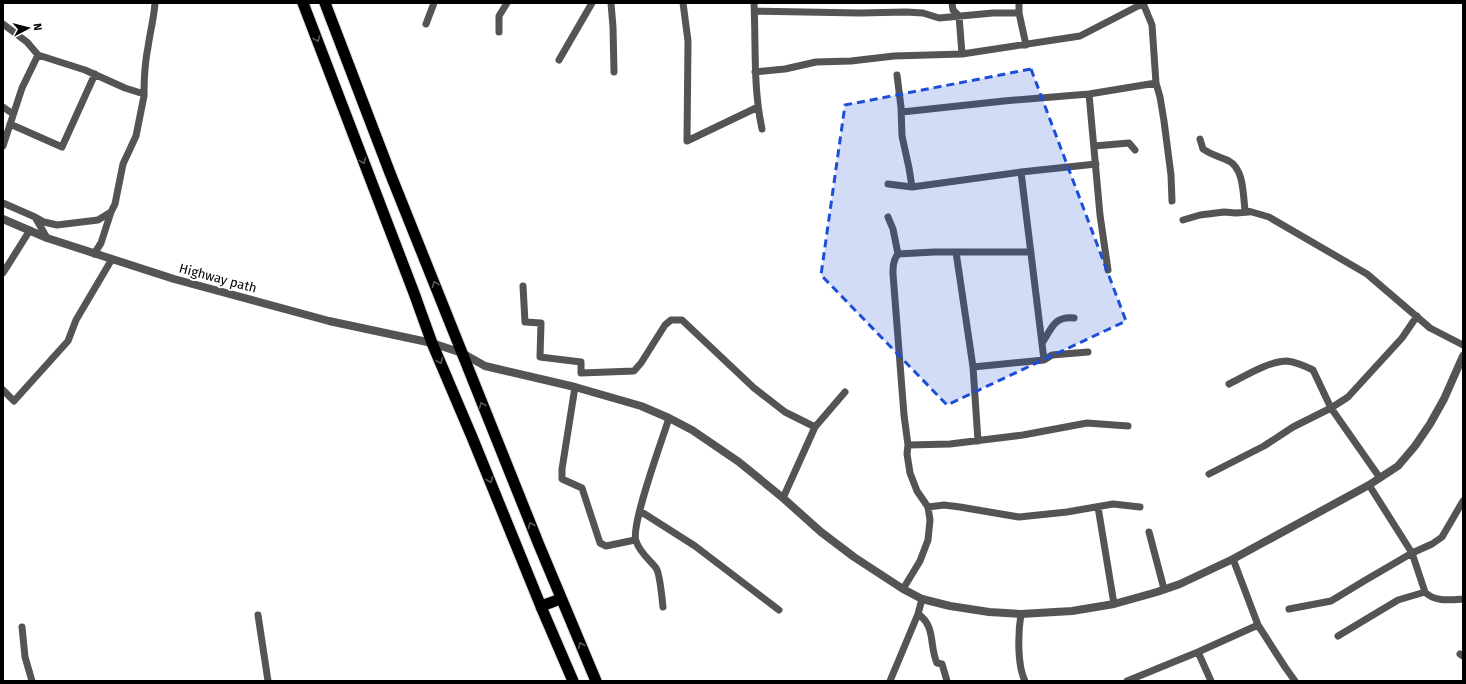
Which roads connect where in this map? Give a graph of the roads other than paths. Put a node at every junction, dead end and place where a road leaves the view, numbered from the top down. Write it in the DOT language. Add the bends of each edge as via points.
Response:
graph roads {
  1 [pos="155,3"];
  2 [pos="303,3"];
  3 [pos="325,3"];
  4 [pos="434,3"];
  5 [pos="507,3"];
  6 [pos="592,3"];
  7 [pos="611,3"];
  8 [pos="683,3"];
  9 [pos="754,3"];
  10 [pos="952,3"];
  11 [pos="1019,3"];
  12 [pos="1143,3"];
  13 [pos="755,11"];
  14 [pos="1019,13"];
  15 [pos="959,16"];
  16 [pos="3,24"];
  17 [pos="426,24"];
  18 [pos="499,32"];
  19 [pos="1026,45"];
  20 [pos="962,54"];
  21 [pos="38,55"];
  22 [pos="560,60"];
  23 [pos="614,72"];
  24 [pos="755,72"];
  25 [pos="95,74"];
  26 [pos="897,75"];
  27 [pos="1156,83"];
  28 [pos="144,94"];
  29 [pos="1089,94"];
  30 [pos="3,107"];
  31 [pos="758,107"];
  32 [pos="902,112"];
  33 [pos="13,114"];
  34 [pos="10,124"];
  35 [pos="762,129"];
  36 [pos="1200,139"];
  37 [pos="3,146"];
  38 [pos="1094,146"];
  39 [pos="1135,150"];
  40 [pos="1096,164"];
  41 [pos="1021,172"];
  42 [pos="888,184"];
  43 [pos="912,187"];
  44 [pos="1172,200"];
  45 [pos="3,203"];
  46 [pos="1251,211"];
  47 [pos="111,212"];
  48 [pos="35,217"];
  49 [pos="888,217"];
  50 [pos="3,219"];
  51 [pos="1183,220"];
  52 [pos="30,230"];
  53 [pos="47,238"];
  54 [pos="956,252"];
  55 [pos="1031,252"];
  56 [pos="94,254"];
  57 [pos="898,254"];
  58 [pos="112,259"];
  59 [pos="1108,270"];
  60 [pos="3,273"];
  61 [pos="523,286"];
  62 [pos="1417,316"];
  63 [pos="1074,318"];
  64 [pos="432,343"];
  65 [pos="1042,343"];
  66 [pos="1463,345"];
  67 [pos="1088,352"];
  68 [pos="462,353"];
  69 [pos="1463,356"];
  70 [pos="1044,360"];
  71 [pos="973,367"];
  72 [pos="1229,384"];
  73 [pos="575,387"];
  74 [pos="3,390"];
  75 [pos="845,392"];
  76 [pos="1331,408"];
  77 [pos="669,418"];
  78 [pos="1128,426"];
  79 [pos="815,427"];
  80 [pos="978,440"];
  81 [pos="908,445"];
  82 [pos="1208,474"];
  83 [pos="1380,478"];
  84 [pos="1369,485"];
  85 [pos="783,498"];
  86 [pos="1463,501"];
  87 [pos="928,507"];
  88 [pos="1098,507"];
  89 [pos="1140,507"];
  90 [pos="640,512"];
  91 [pos="1149,532"];
  92 [pos="635,540"];
  93 [pos="1412,553"];
  94 [pos="1232,559"];
  95 [pos="903,589"];
  96 [pos="1164,589"];
  97 [pos="1425,592"];
  98 [pos="561,598"];
  99 [pos="922,599"];
  100 [pos="1463,599"];
  101 [pos="1114,604"];
  102 [pos="663,607"];
  103 [pos="1289,609"];
  104 [pos="542,610"];
  105 [pos="779,610"];
  106 [pos="918,614"];
  107 [pos="1021,614"];
  108 [pos="258,615"];
  109 [pos="1258,625"];
  110 [pos="22,628"];
  111 [pos="1338,636"];
  112 [pos="1198,652"];
  113 [pos="32,681"];
  114 [pos="268,681"];
  115 [pos="573,681"];
  116 [pos="596,681"];
  117 [pos="890,681"];
  118 [pos="947,681"];
  119 [pos="1025,681"];
  120 [pos="1127,681"];
  121 [pos="1212,681"];
  122 [pos="1295,681"];
  1 -- 28 [label="street" via="145,68"];
  2 -- 64 [label="highway, one-way"];
  68 -- 3 [label="highway, one-way"];
  4 -- 17 [label="street"];
  5 -- 18 [label="street" via="499,16"];
  6 -- 22 [label="street"];
  7 -- 23 [label="street"];
  8 -- 31 [label="street" via="688,41 687,141"];
  9 -- 13 [label="street"];
  10 -- 15 [label="street" via="953,10"];
  11 -- 14 [label="street"];
  12 -- 19 [label="street" via="1080,36"];
  12 -- 27 [label="street" via="1152,25"];
  13 -- 15 [label="street" via="906,12 923,13 939,18"];
  13 -- 24 [label="street"];
  14 -- 15 [label="street"];
  14 -- 19 [label="street"];
  15 -- 20 [label="street"];
  16 -- 21 [label="street" via="27,42"];
  19 -- 20 [label="street"];
  20 -- 24 [label="street" via="816,62"];
  21 -- 25 [label="street"];
  21 -- 33 [label="street"];
  24 -- 31 [label="street"];
  25 -- 28 [label="street"];
  25 -- 34 [label="street" via="62,147"];
  26 -- 32 [label="street"];
  27 -- 29 [label="street"];
  27 -- 44 [label="street" via="1164,121"];
  28 -- 47 [label="street" via="136,136 123,164"];
  29 -- 32 [label="street"];
  29 -- 38 [label="street"];
  30 -- 33 [label="street"];
  31 -- 35 [label="street"];
  32 -- 43 [label="street" via="902,136"];
  33 -- 34 [label="street"];
  34 -- 37 [label="street"];
  36 -- 46 [label="street" via="1203,149 1236,166 1245,210"];
  38 -- 39 [label="street" via="1129,143"];
  38 -- 40 [label="street"];
  40 -- 41 [label="street"];
  40 -- 59 [label="street"];
  41 -- 43 [label="street"];
  41 -- 55 [label="street"];
  42 -- 43 [label="street"];
  45 -- 48 [label="street"];
  46 -- 51 [label="street" via="1200,215"];
  46 -- 62 [label="street" via="1269,217 1367,274"];
  47 -- 48 [label="street" via="98,220 57,225"];
  47 -- 56 [label="street" via="101,243"];
  48 -- 53 [label="street"];
  49 -- 57 [label="street"];
  50 -- 52 [label="street, Highway path"];
  52 -- 53 [label="street, Highway path"];
  52 -- 60 [label="street"];
  53 -- 56 [label="street, Highway path"];
  54 -- 55 [label="street"];
  54 -- 57 [label="street"];
  54 -- 71 [label="street"];
  55 -- 65 [label="street"];
  56 -- 58 [label="street, Highway path"];
  57 -- 81 [label="street" via="893,265 893,274"];
  58 -- 64 [label="street, Highway path" via="174,279 329,321"];
  58 -- 74 [label="street" via="76,320 68,341 14,401"];
  61 -- 79 [label="street" via="525,322 541,322 540,357 581,362 581,373 634,371 665,324 671,320 682,320 760,393 785,412"];
  62 -- 66 [label="street" via="1430,328"];
  62 -- 76 [label="street" via="1398,343 1348,397"];
  63 -- 65 [label="street" via="1054,322"];
  64 -- 68 [label="street, Highway path"];
  64 -- 104 [label="highway, one-way"];
  65 -- 70 [label="street"];
  67 -- 70 [label="street" via="1052,355"];
  68 -- 73 [label="street, Highway path" via="485,366"];
  98 -- 68 [label="highway, one-way"];
  69 -- 83 [label="street, Highway path" via="1430,424 1398,466"];
  70 -- 71 [label="street"];
  71 -- 80 [label="street"];
  72 -- 76 [label="street" via="1271,364 1296,362 1314,370"];
  73 -- 77 [label="street, Highway path" via="641,406"];
  73 -- 92 [label="street" via="562,479 582,488 600,543 606,546"];
  75 -- 79 [label="street"];
  76 -- 82 [label="street"];
  76 -- 83 [label="street"];
  77 -- 85 [label="street, Highway path" via="692,430 739,462"];
  77 -- 90 [label="street"];
  78 -- 80 [label="street" via="1087,423"];
  79 -- 85 [label="street"];
  80 -- 81 [label="street"];
  81 -- 87 [label="street" via="910,473 917,491"];
  83 -- 84 [label="street, Highway path"];
  84 -- 93 [label="street"];
  84 -- 94 [label="street, Highway path"];
  85 -- 95 [label="street, Highway path" via="821,532"];
  86 -- 93 [label="street" via="1442,537"];
  87 -- 88 [label="street" via="944,505 1019,517"];
  87 -- 95 [label="street" via="928,540 920,561"];
  88 -- 89 [label="street" via="1117,504"];
  88 -- 101 [label="street"];
  90 -- 92 [label="street"];
  90 -- 105 [label="street" via="695,546"];
  91 -- 96 [label="street"];
  92 -- 102 [label="street" via="642,554 657,569"];
  93 -- 97 [label="street"];
  93 -- 103 [label="street" via="1331,602"];
  94 -- 96 [label="street, Highway path"];
  94 -- 109 [label="street"];
  95 -- 99 [label="street, Highway path"];
  96 -- 101 [label="street, Highway path"];
  97 -- 100 [label="street" via="1442,600"];
  97 -- 111 [label="street" via="1398,600"];
  98 -- 104 [label="highway" via="541,607"];
  116 -- 98 [label="highway, one-way"];
  99 -- 106 [label="street"];
  99 -- 107 [label="street, Highway path" via="969,609"];
  101 -- 107 [label="street, Highway path" via="1072,611"];
  104 -- 115 [label="highway"];
  106 -- 117 [label="street"];
  106 -- 118 [label="street" via="925,618 937,663 944,667"];
  107 -- 119 [label="street" via="1018,632"];
  108 -- 114 [label="street"];
  109 -- 112 [label="street"];
  109 -- 122 [label="street"];
  110 -- 113 [label="street" via="25,657"];
  112 -- 120 [label="street"];
  112 -- 121 [label="street"];
}
